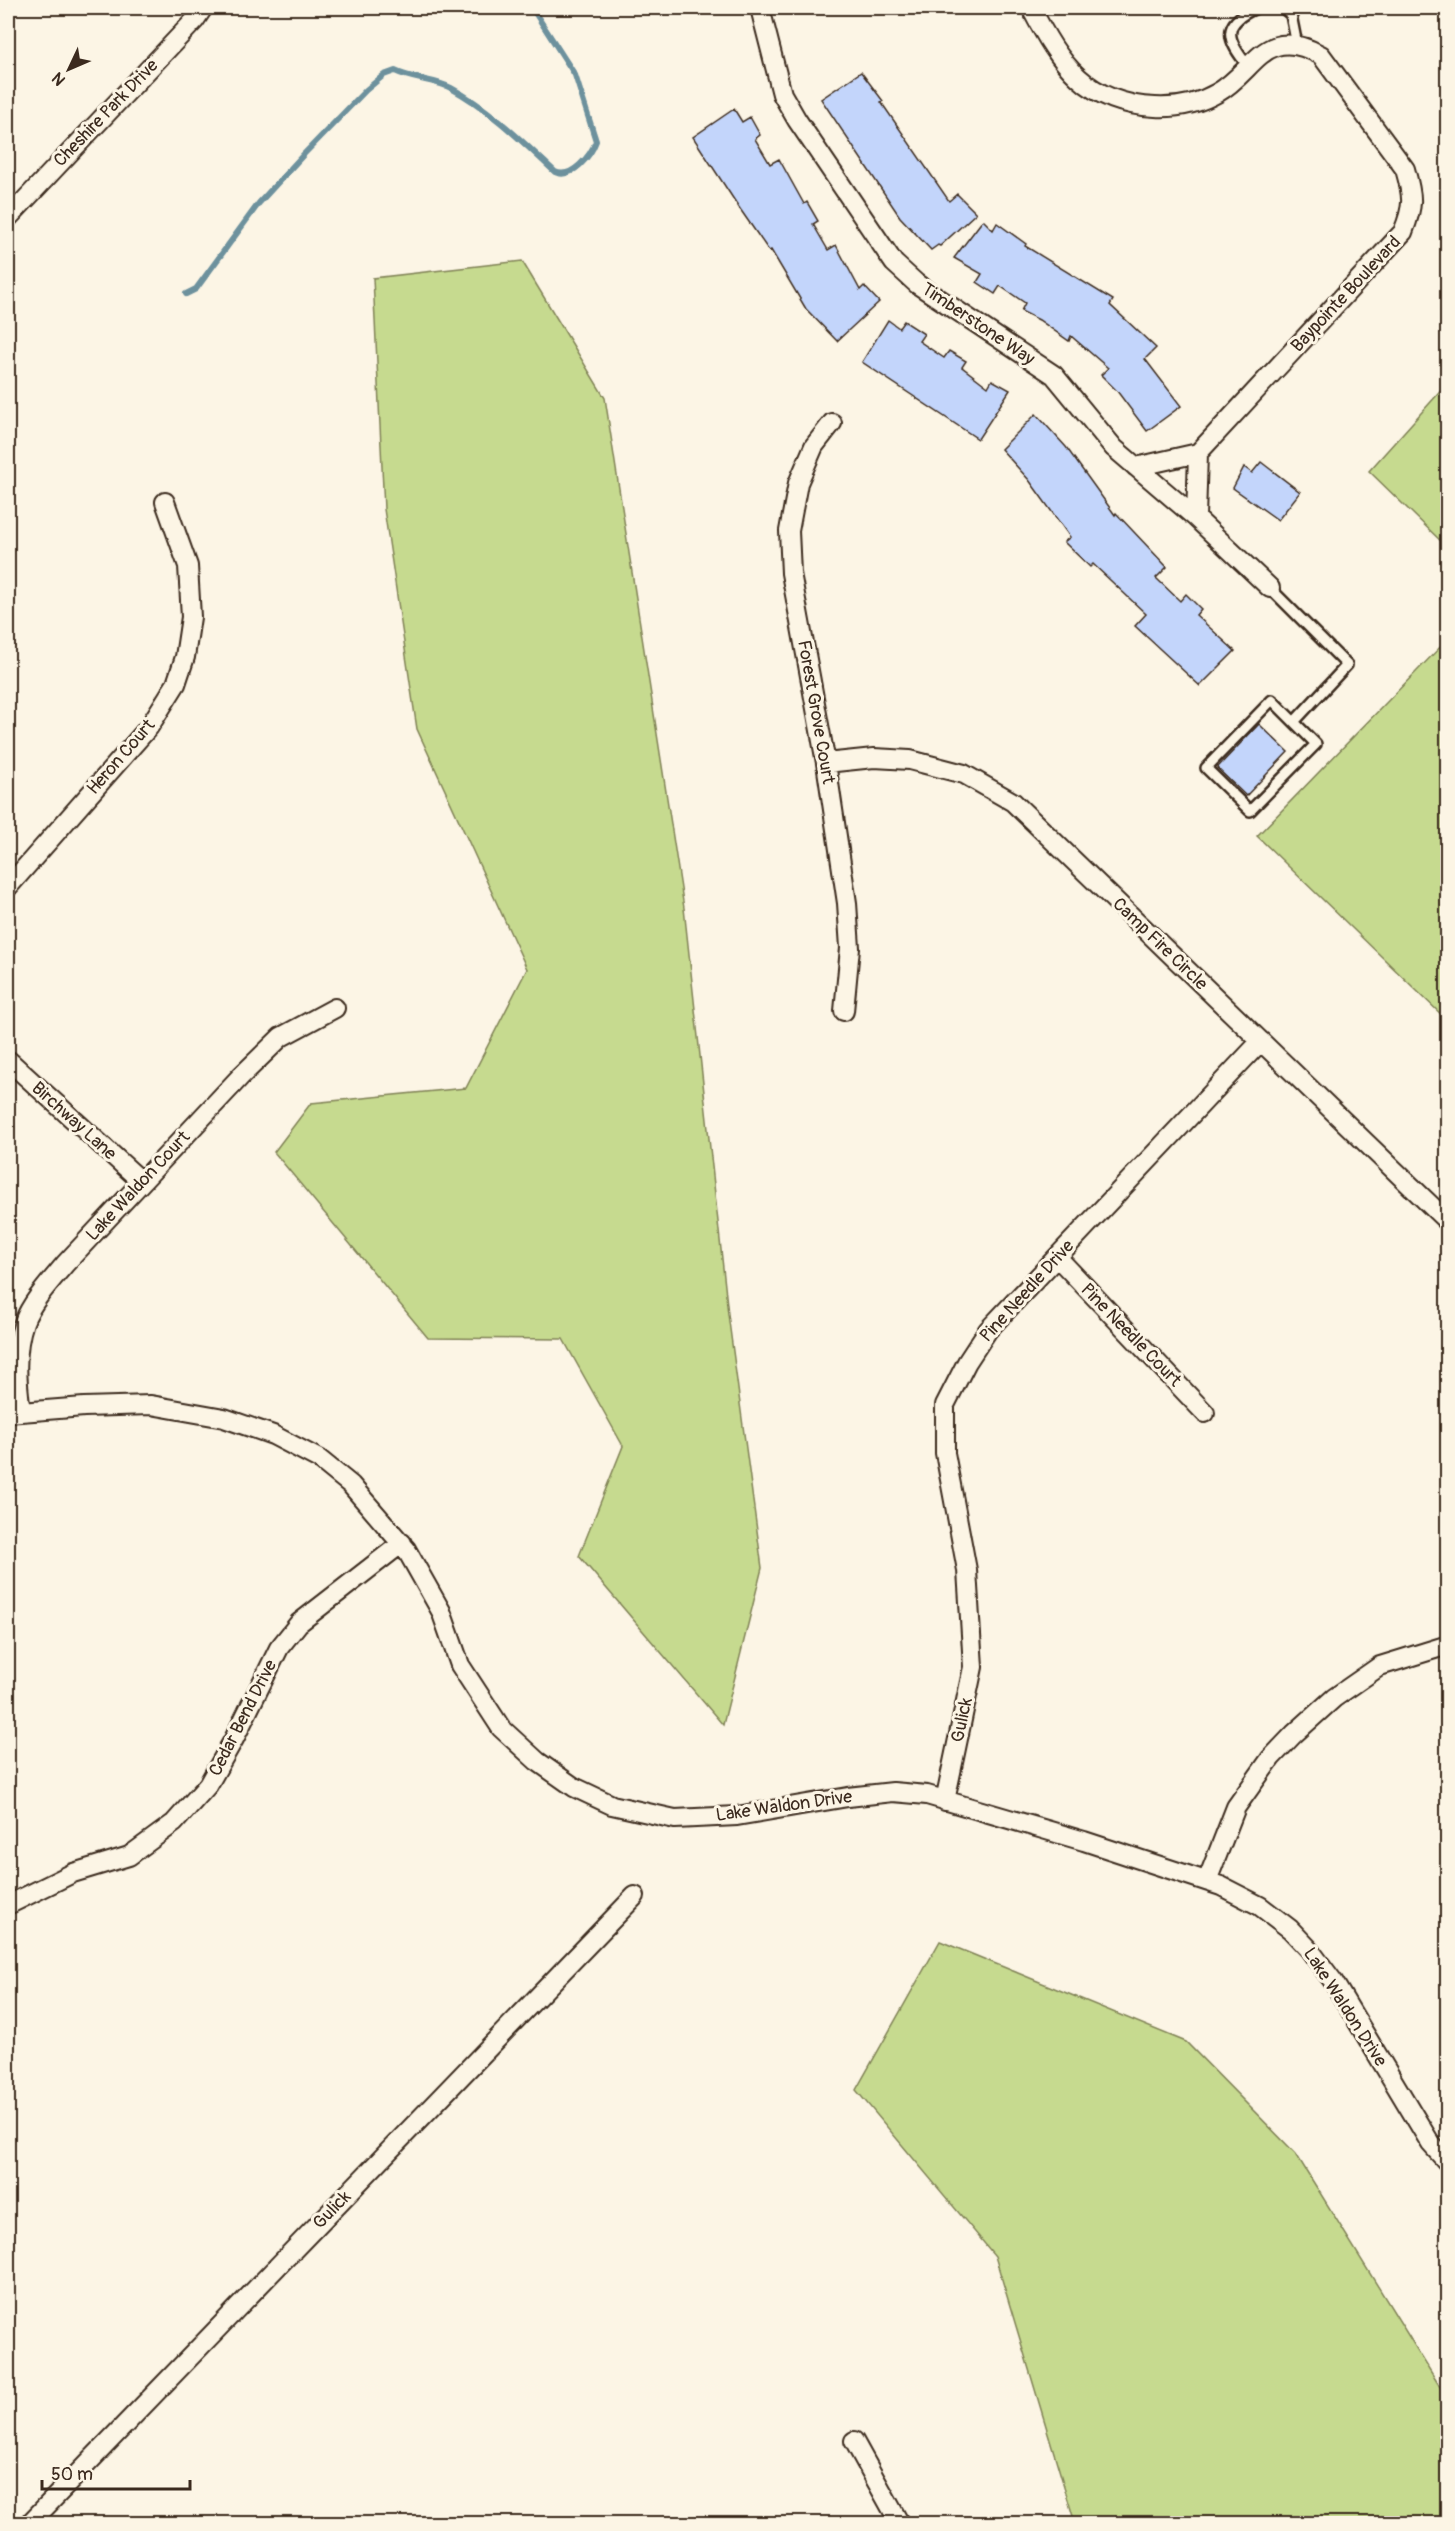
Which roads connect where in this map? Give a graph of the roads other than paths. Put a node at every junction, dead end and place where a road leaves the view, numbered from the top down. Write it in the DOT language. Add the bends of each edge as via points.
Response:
graph roads {
  1 [pos="203,8"];
  2 [pos="760,8"];
  3 [pos="1031,8"];
  4 [pos="1256,8"];
  5 [pos="1284,8"];
  6 [pos="1297,45"];
  7 [pos="1248,66"];
  8 [pos="8,218"];
  9 [pos="832,423"];
  10 [pos="1198,453"];
  11 [pos="1136,467"];
  12 [pos="165,502"];
  13 [pos="1196,518"];
  14 [pos="1270,588"];
  15 [pos="1294,722"];
  16 [pos="826,764"];
  17 [pos="8,887"];
  18 [pos="335,1008"];
  19 [pos="844,1011"];
  20 [pos="1261,1041"];
  21 [pos="8,1060"];
  22 [pos="141,1181"];
  23 [pos="1448,1222"];
  24 [pos="1057,1257"];
  25 [pos="14,1412"];
  26 [pos="1205,1413"];
  27 [pos="402,1543"];
  28 [pos="971,1638"];
  29 [pos="1448,1645"];
  30 [pos="945,1801"];
  31 [pos="1207,1881"];
  32 [pos="635,1896"];
  33 [pos="8,1905"];
  34 [pos="1448,2163"];
  35 [pos="854,2441"];
  36 [pos="29,2523"];
  37 [pos="900,2523"];
  1 -- 8 [label="street, Cheshire Park Drive"];
  2 -- 11 [label="street, Timberstone Way" via="782,94 894,263 917,284 1054,375 1114,448"];
  3 -- 7 [label="street" via="1070,69 1112,100 1137,106 1195,103 1219,92"];
  4 -- 7 [label="lane" via="1242,14 1232,26 1230,36 1232,47"];
  5 -- 6 [label="lane" via="1292,15"];
  6 -- 7 [label="street" via="1270,48"];
  6 -- 10 [label="street, Baypointe Boulevard" via="1321,55 1406,169 1412,210 1403,232"];
  9 -- 16 [label="street, Forest Grove Court" via="814,446 798,483 789,531 791,573"];
  10 -- 11 [label="street"];
  10 -- 13 [label="street"];
  11 -- 13 [label="street, Timberstone Way"];
  12 -- 17 [label="street, Heron Court" via="188,566 191,617 176,684 149,727"];
  13 -- 14 [label="street, Timberstone Way"];
  14 -- 15 [label="lane" via="1347,665"];
  15 -- 15 [label="lane" via="1272,700 1206,768 1250,811 1316,744"];
  16 -- 19 [label="street, Forest Grove Court" via="847,903 850,948"];
  16 -- 20 [label="street, Camp Fire Circle" via="874,758 910,760 964,774 1013,802"];
  18 -- 22 [label="street, Lake Waldon Court" via="281,1037"];
  20 -- 23 [label="street, Camp Fire Circle"];
  20 -- 24 [label="street, Pine Needle Drive"];
  21 -- 22 [label="street, Birchway Lane"];
  22 -- 25 [label="street, Lake Waldon Court" via="65,1264 24,1322"];
  24 -- 26 [label="street, Pine Needle Court"];
  24 -- 28 [label="street, Pine Needle Drive" via="987,1330 945,1405 945,1453 968,1570"];
  25 -- 27 [label="street, Lake Waldon Drive" via="151,1405 224,1418 273,1435 319,1459 351,1485"];
  27 -- 30 [label="street, Lake Waldon Drive" via="441,1611 460,1665 501,1728 537,1761 574,1787 612,1805 675,1819 738,1816 893,1792"];
  27 -- 33 [label="street, Cedar Bend Drive" via="299,1623 279,1648 208,1785 174,1823 129,1856 73,1873"];
  28 -- 30 [label="street, Gulick" via="973,1667"];
  29 -- 31 [label="street" via="1380,1666 1334,1698 1294,1734 1271,1758 1236,1807"];
  30 -- 31 [label="street, Lake Waldon Drive"];
  31 -- 34 [label="street, Lake Waldon Drive" via="1260,1906 1310,1949 1431,2144"];
  32 -- 36 [label="street, Gulick"];
  35 -- 37 [label="street"];
}
